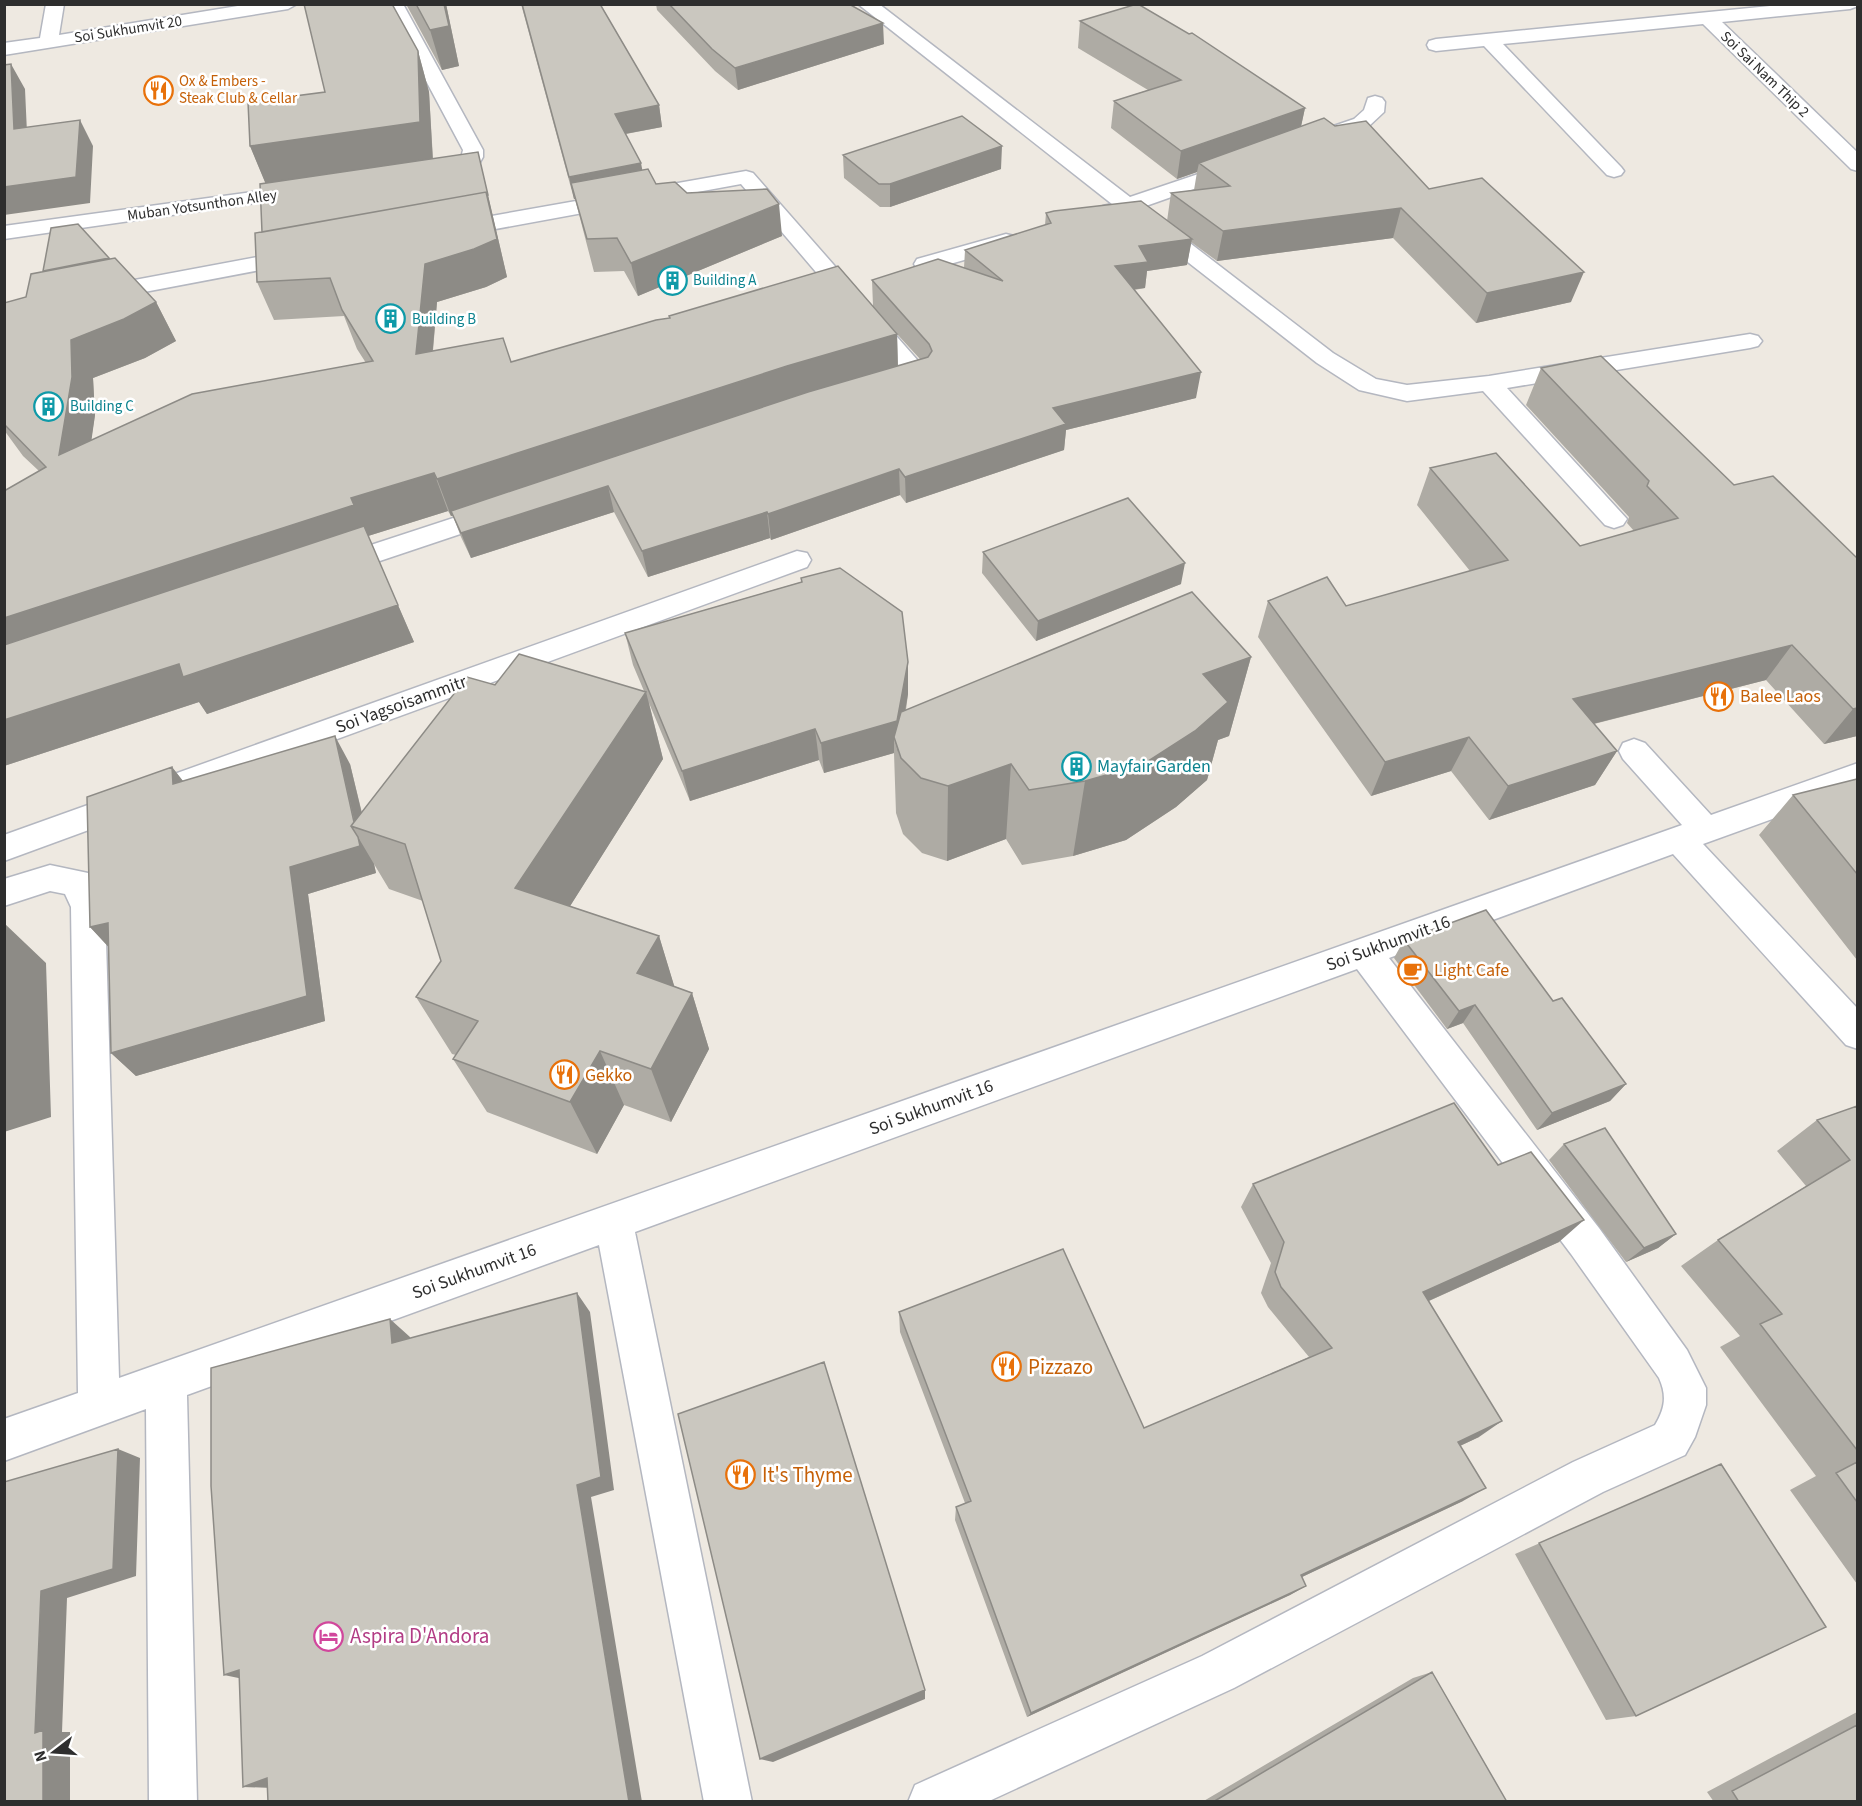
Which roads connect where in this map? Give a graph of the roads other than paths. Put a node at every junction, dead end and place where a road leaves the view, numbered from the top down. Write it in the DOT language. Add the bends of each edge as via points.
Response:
graph roads {
  1 [pos="55,4"];
  2 [pos="288,4"];
  3 [pos="394,4"];
  4 [pos="867,4"];
  5 [pos="1850,4"];
  6 [pos="1824,6"];
  7 [pos="1708,19"];
  8 [pos="1489,40"];
  9 [pos="49,42"];
  10 [pos="1436,45"];
  11 [pos="4,49"];
  12 [pos="1375,102"];
  13 [pos="1306,142"];
  14 [pos="1262,158"];
  15 [pos="1857,165"];
  16 [pos="1614,171"];
  17 [pos="420,174"];
  18 [pos="325,188"];
  19 [pos="1129,206"];
  20 [pos="1095,215"];
  21 [pos="4,233"];
  22 [pos="428,234"];
  23 [pos="1027,235"];
  24 [pos="322,252"];
  25 [pos="924,264"];
  26 [pos="70,300"];
  27 [pos="1750,341"];
  28 [pos="1489,383"];
  29 [pos="865,392"];
  30 [pos="520,505"];
  31 [pos="1614,519"];
  32 [pos="797,560"];
  33 [pos="307,576"];
  34 [pos="1634,751"];
  35 [pos="1857,775"];
  36 [pos="1692,834"];
  37 [pos="4,848"];
  38 [pos="4,893"];
  39 [pos="1364,952"];
  40 [pos="1857,1034"];
  41 [pos="614,1221"];
  42 [pos="166,1382"];
  43 [pos="99,1406"];
  44 [pos="4,1440"];
  45 [pos="172,1802"];
  46 [pos="728,1802"];
  47 [pos="932,1802"];
  1 -- 9 [label="street"];
  2 -- 9 [label="street, Soi Sukhumvit 20"];
  3 -- 17 [label="street" via="473,150 468,167"];
  4 -- 19 [label="street"];
  5 -- 6 [label="street, Soi Sai Nam Thip 2"];
  6 -- 7 [label="street, Soi Sai Nam Thip 2"];
  7 -- 8 [label="street"];
  7 -- 15 [label="street, Soi Sai Nam Thip 2"];
  8 -- 10 [label="street"];
  8 -- 16 [label="street"];
  9 -- 11 [label="street, Soi Sukhumvit 20"];
  12 -- 13 [label="street" via="1374,112 1361,123"];
  14 -- 19 [label="street"];
  18 -- 21 [label="street, Muban Yotsunthon Alley"];
  19 -- 20 [label="street"];
  19 -- 28 [label="street" via="1325,358 1368,385 1407,393"];
  22 -- 29 [label="street" via="746,177 918,376"];
  23 -- 25 [label="street"];
  24 -- 26 [label="street"];
  27 -- 28 [label="street"];
  28 -- 31 [label="street"];
  30 -- 33 [label="street"];
  32 -- 37 [label="street, Soi Yagsoisammitr"];
  34 -- 36 [label="street"];
  35 -- 36 [label="street, Soi Sukhumvit 16"];
  36 -- 39 [label="street, Soi Sukhumvit 16"];
  36 -- 40 [label="street"];
  38 -- 43 [label="street" via="50,878 68,880 76,882 88,907"];
  39 -- 41 [label="street, Soi Sukhumvit 16"];
  39 -- 47 [label="street" via="1578,1232 1673,1364 1685,1388 1680,1422 1670,1440 1588,1477 1218,1672"];
  41 -- 42 [label="street, Soi Sukhumvit 16"];
  41 -- 46 [label="street"];
  42 -- 43 [label="street, Soi Sukhumvit 16"];
  42 -- 45 [label="street"];
  43 -- 44 [label="street, Soi Sukhumvit 16"];
}
